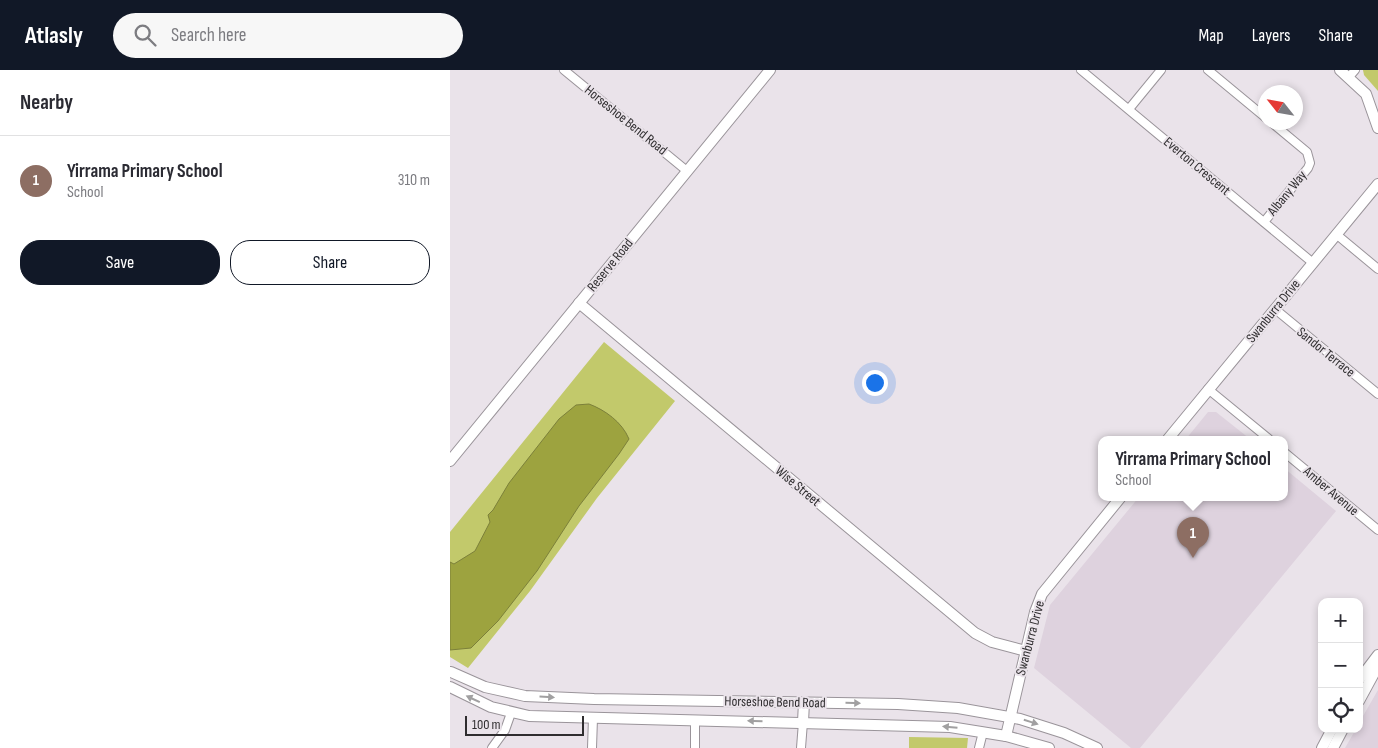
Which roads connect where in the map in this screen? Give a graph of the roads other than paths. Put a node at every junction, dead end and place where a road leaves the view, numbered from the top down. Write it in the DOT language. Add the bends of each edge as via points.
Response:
graph roads {
  1 [pos="564,70"];
  2 [pos="770,70"];
  3 [pos="1081,70"];
  4 [pos="1161,70"];
  5 [pos="1208,70"];
  6 [pos="1340,70"];
  7 [pos="1352,74"];
  8 [pos="1129,109"];
  9 [pos="1258,111"];
  10 [pos="1378,128"];
  11 [pos="1281,130"];
  12 [pos="687,171"];
  13 [pos="1378,184"];
  14 [pos="1264,222"];
  15 [pos="1336,234"];
  16 [pos="1313,263"];
  17 [pos="1378,268"];
  18 [pos="579,303"];
  19 [pos="1275,309"];
  20 [pos="1208,389"];
  21 [pos="1378,394"];
  22 [pos="1170,436"];
  23 [pos="1265,436"];
  24 [pos="1288,455"];
  25 [pos="450,461"];
  26 [pos="1118,501"];
  27 [pos="1377,526"];
  28 [pos="1026,651"];
  29 [pos="1378,655"];
  30 [pos="1378,666"];
  31 [pos="451,672"];
  32 [pos="1363,675"];
  33 [pos="450,687"];
  34 [pos="1363,693"];
  35 [pos="515,695"];
  36 [pos="594,699"];
  37 [pos="804,702"];
  38 [pos="511,713"];
  39 [pos="1011,717"];
  40 [pos="593,718"];
  41 [pos="696,721"];
  42 [pos="803,722"];
  43 [pos="982,732"];
  44 [pos="1006,736"];
  45 [pos="1332,739"];
  46 [pos="1084,745"];
  47 [pos="492,748"];
  48 [pos="592,748"];
  49 [pos="695,748"];
  50 [pos="801,748"];
  51 [pos="979,748"];
  52 [pos="1049,748"];
  53 [pos="1097,748"];
  54 [pos="1322,748"];
  1 -- 12 [label="street, Horseshoe Bend Road"];
  2 -- 12 [label="street, Reserve Road"];
  3 -- 8 [label="street, Everton Crescent"];
  4 -- 8 [label="street"];
  5 -- 9 [label="street"];
  6 -- 7 [label="street"];
  7 -- 10 [label="street" via="1366,94"];
  8 -- 14 [label="street, Everton Crescent"];
  11 -- 14 [label="street, Albany Way" via="1307,152 1310,163"];
  12 -- 18 [label="street, Reserve Road"];
  13 -- 15 [label="street, Swanburra Drive"];
  14 -- 16 [label="street, Everton Crescent"];
  15 -- 16 [label="street, Swanburra Drive"];
  15 -- 17 [label="street"];
  16 -- 19 [label="street, Swanburra Drive"];
  18 -- 25 [label="street, Reserve Road"];
  18 -- 28 [label="street, Wise Street" via="976,634"];
  19 -- 20 [label="street, Swanburra Drive"];
  19 -- 21 [label="street, Sandor Terrace"];
  20 -- 22 [label="street, Swanburra Drive"];
  20 -- 23 [label="street"];
  24 -- 27 [label="street, Amber Avenue"];
  26 -- 28 [label="street, Swanburra Drive" via="1042,594"];
  28 -- 39 [label="street, Swanburra Drive"];
  29 -- 32 [label="street"];
  30 -- 34 [label="street"];
  31 -- 35 [label="street, Horseshoe Bend Road" via="485,687"];
  38 -- 33 [label="street, Horseshoe Bend Road, one-way" via="483,704"];
  35 -- 36 [label="street, Horseshoe Bend Road, one-way"];
  35 -- 38 [label="street"];
  36 -- 37 [label="street, Horseshoe Bend Road"];
  36 -- 40 [label="street"];
  37 -- 39 [label="street, Horseshoe Bend Road, one-way" via="937,706"];
  37 -- 42 [label="street"];
  38 -- 40 [label="street, Horseshoe Bend Road"];
  38 -- 47 [label="street" via="505,730"];
  39 -- 44 [label="street, Swanburra Drive"];
  39 -- 46 [label="street, Horseshoe Bend Road, one-way" via="1035,723"];
  40 -- 41 [label="street, Horseshoe Bend Road"];
  40 -- 48 [label="street"];
  42 -- 41 [label="street, Horseshoe Bend Road, one-way"];
  41 -- 49 [label="street"];
  43 -- 42 [label="street, Horseshoe Bend Road, one-way" via="950,727"];
  42 -- 50 [label="street"];
  43 -- 44 [label="street, Horseshoe Bend Road"];
  43 -- 51 [label="street"];
  44 -- 52 [label="street, Horseshoe Bend Road"];
  45 -- 54 [label="street"];
  46 -- 53 [label="street, Horseshoe Bend Road"];
}
